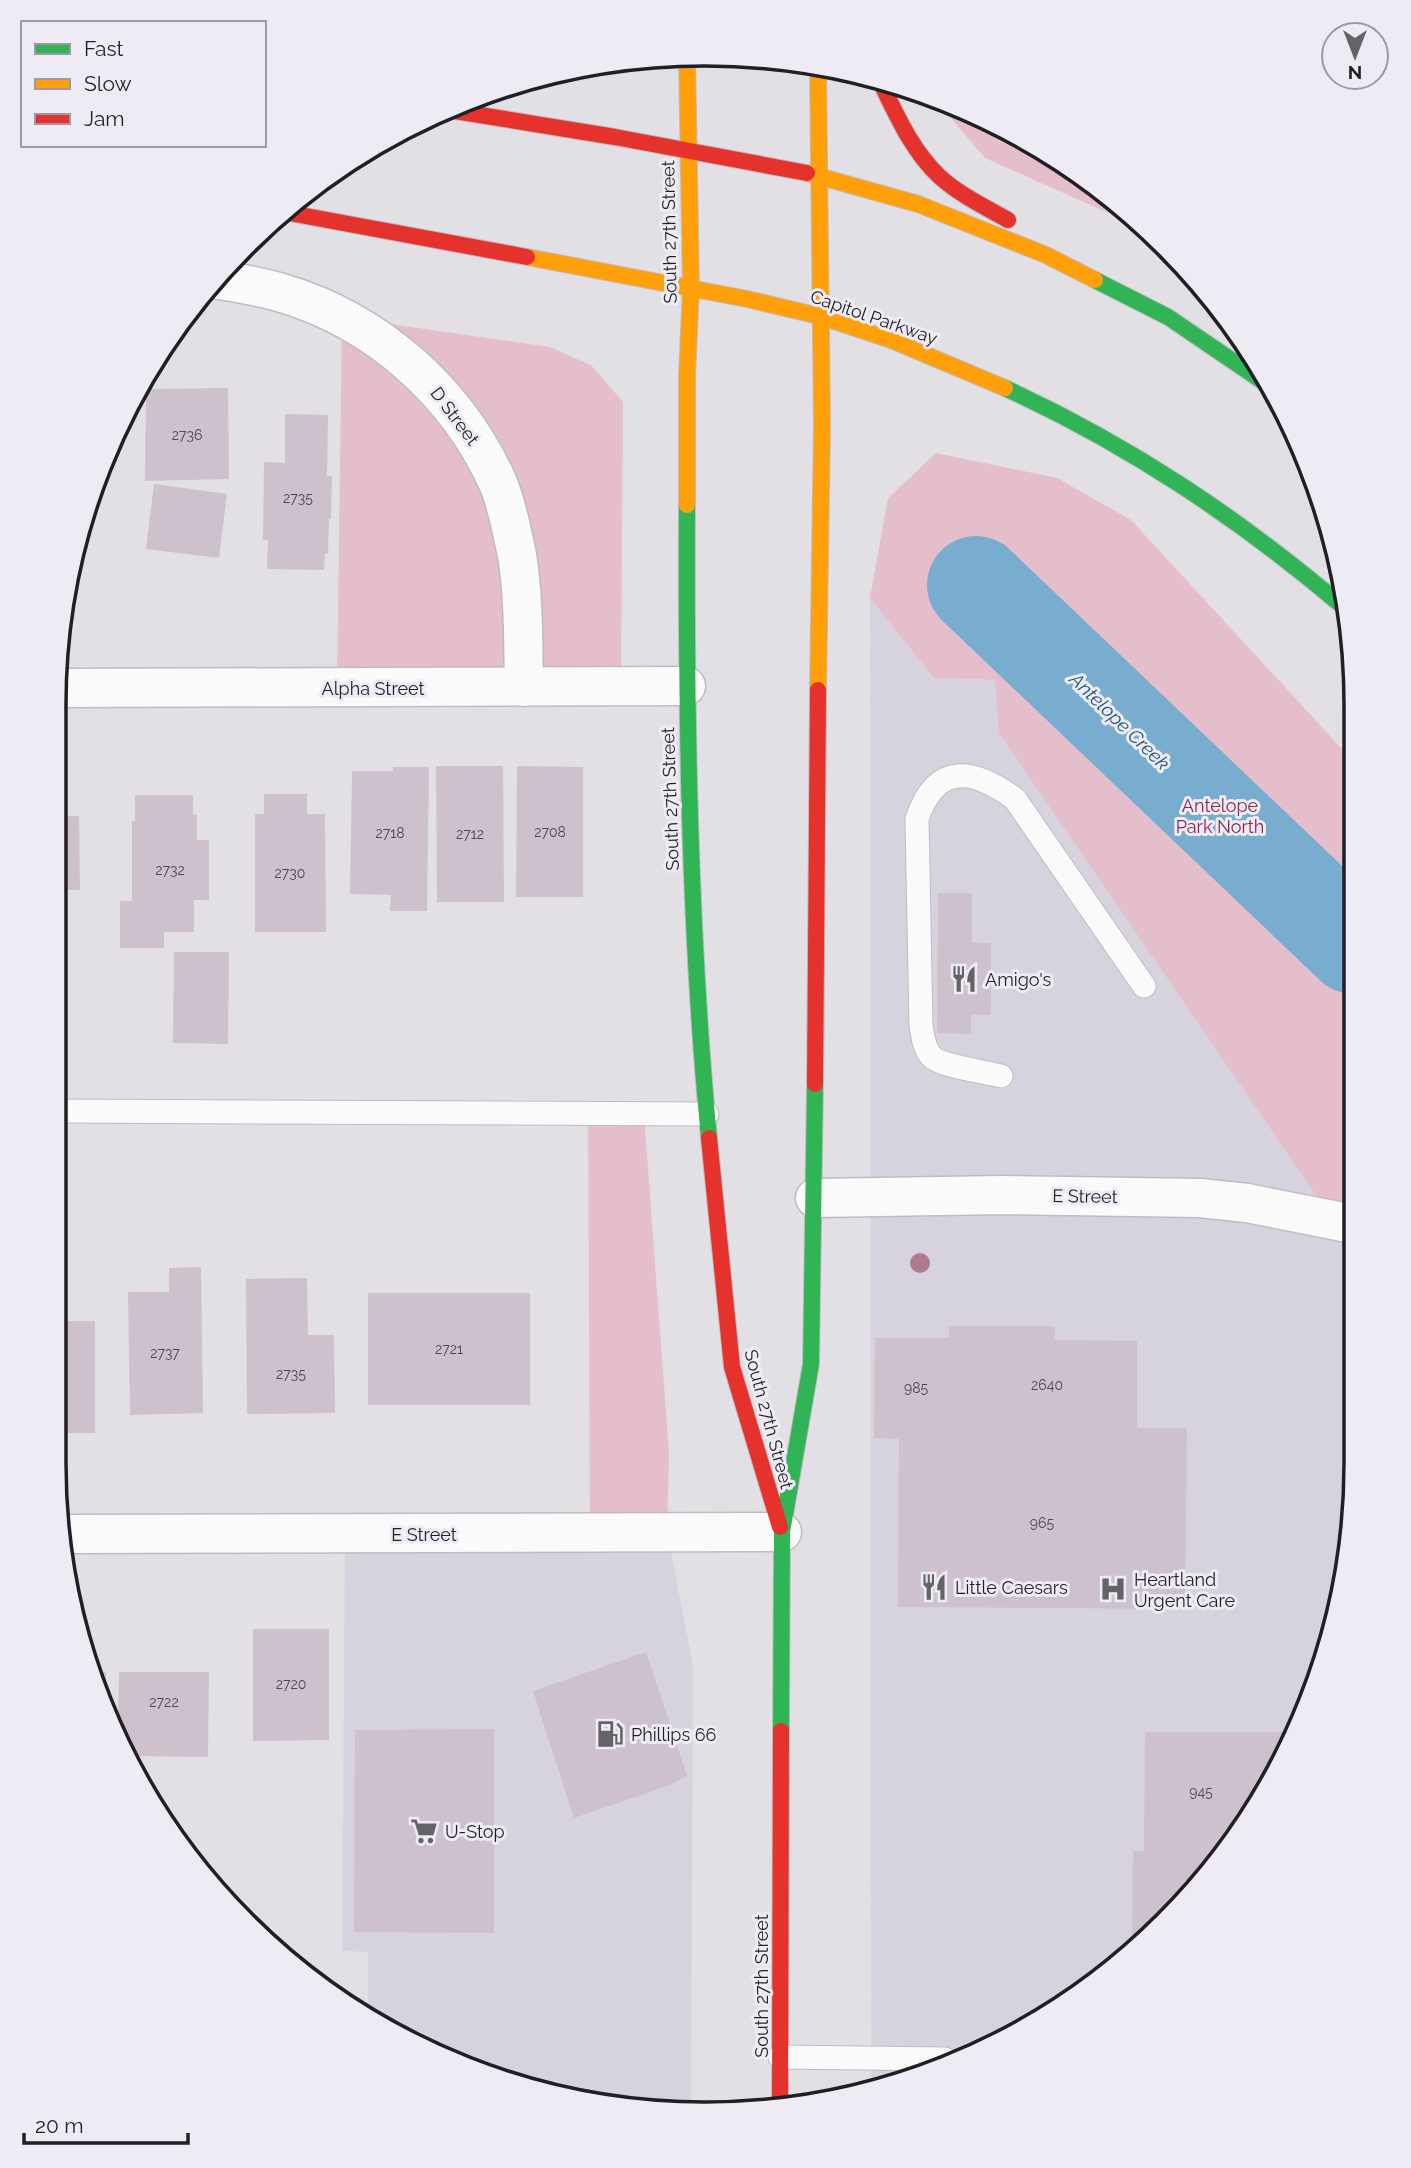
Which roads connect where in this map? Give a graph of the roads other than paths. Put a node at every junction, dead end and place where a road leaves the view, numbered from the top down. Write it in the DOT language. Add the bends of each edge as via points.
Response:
graph roads {
  1 [pos="687,67"];
  2 [pos="818,77"];
  3 [pos="885,92"];
  4 [pos="466,113"];
  5 [pos="687,150"];
  6 [pos="818,175"];
  7 [pos="298,214"];
  8 [pos="227,282"];
  9 [pos="691,288"];
  10 [pos="819,316"];
  11 [pos="1168,317"];
  12 [pos="1252,374"];
  13 [pos="1335,599"];
  14 [pos="686,686"];
  15 [pos="524,687"];
  16 [pos="67,688"];
  17 [pos="1143,986"];
  18 [pos="1001,1076"];
  19 [pos="67,1111"];
  20 [pos="707,1114"];
  21 [pos="815,1198"];
  22 [pos="1344,1222"];
  23 [pos="782,1532"];
  24 [pos="71,1534"];
  25 [pos="780,2057"];
  26 [pos="935,2059"];
  27 [pos="780,2097"];
  1 -- 5 [label="main road, South 27th Street"];
  2 -- 6 [label="main road, South 27th Street"];
  3 -- 11 [label="main road" via="932,169 954,188"];
  4 -- 5 [label="main road"];
  5 -- 6 [label="main road"];
  5 -- 9 [label="main road, South 27th Street"];
  6 -- 10 [label="main road, South 27th Street"];
  6 -- 11 [label="main road" via="918,204 1046,255"];
  7 -- 9 [label="main road, Capitol Parkway"];
  8 -- 15 [label="street, D Street" via="283,293 359,326 416,369 456,413 499,485 509,520 522,611"];
  9 -- 10 [label="main road, Capitol Parkway"];
  9 -- 14 [label="main road, South 27th Street"];
  10 -- 13 [label="main road, Capitol Parkway" via="966,370 1120,444 1237,520"];
  10 -- 21 [label="main road, South 27th Street"];
  11 -- 12 [label="main road"];
  14 -- 15 [label="street, Alpha Street"];
  14 -- 20 [label="main road, South 27th Street" via="692,899"];
  15 -- 16 [label="street, Alpha Street"];
  17 -- 18 [label="lane" via="1015,799 981,779 941,779 928,793 917,819 921,1026 932,1058"];
  19 -- 20 [label="lane"];
  20 -- 23 [label="main road, South 27th Street" via="732,1367"];
  21 -- 22 [label="street, E Street" via="1200,1198"];
  21 -- 23 [label="main road, South 27th Street" via="811,1364"];
  23 -- 24 [label="street, E Street"];
  23 -- 25 [label="main road, South 27th Street"];
  25 -- 26 [label="lane"];
  25 -- 27 [label="main road, South 27th Street"];
}
